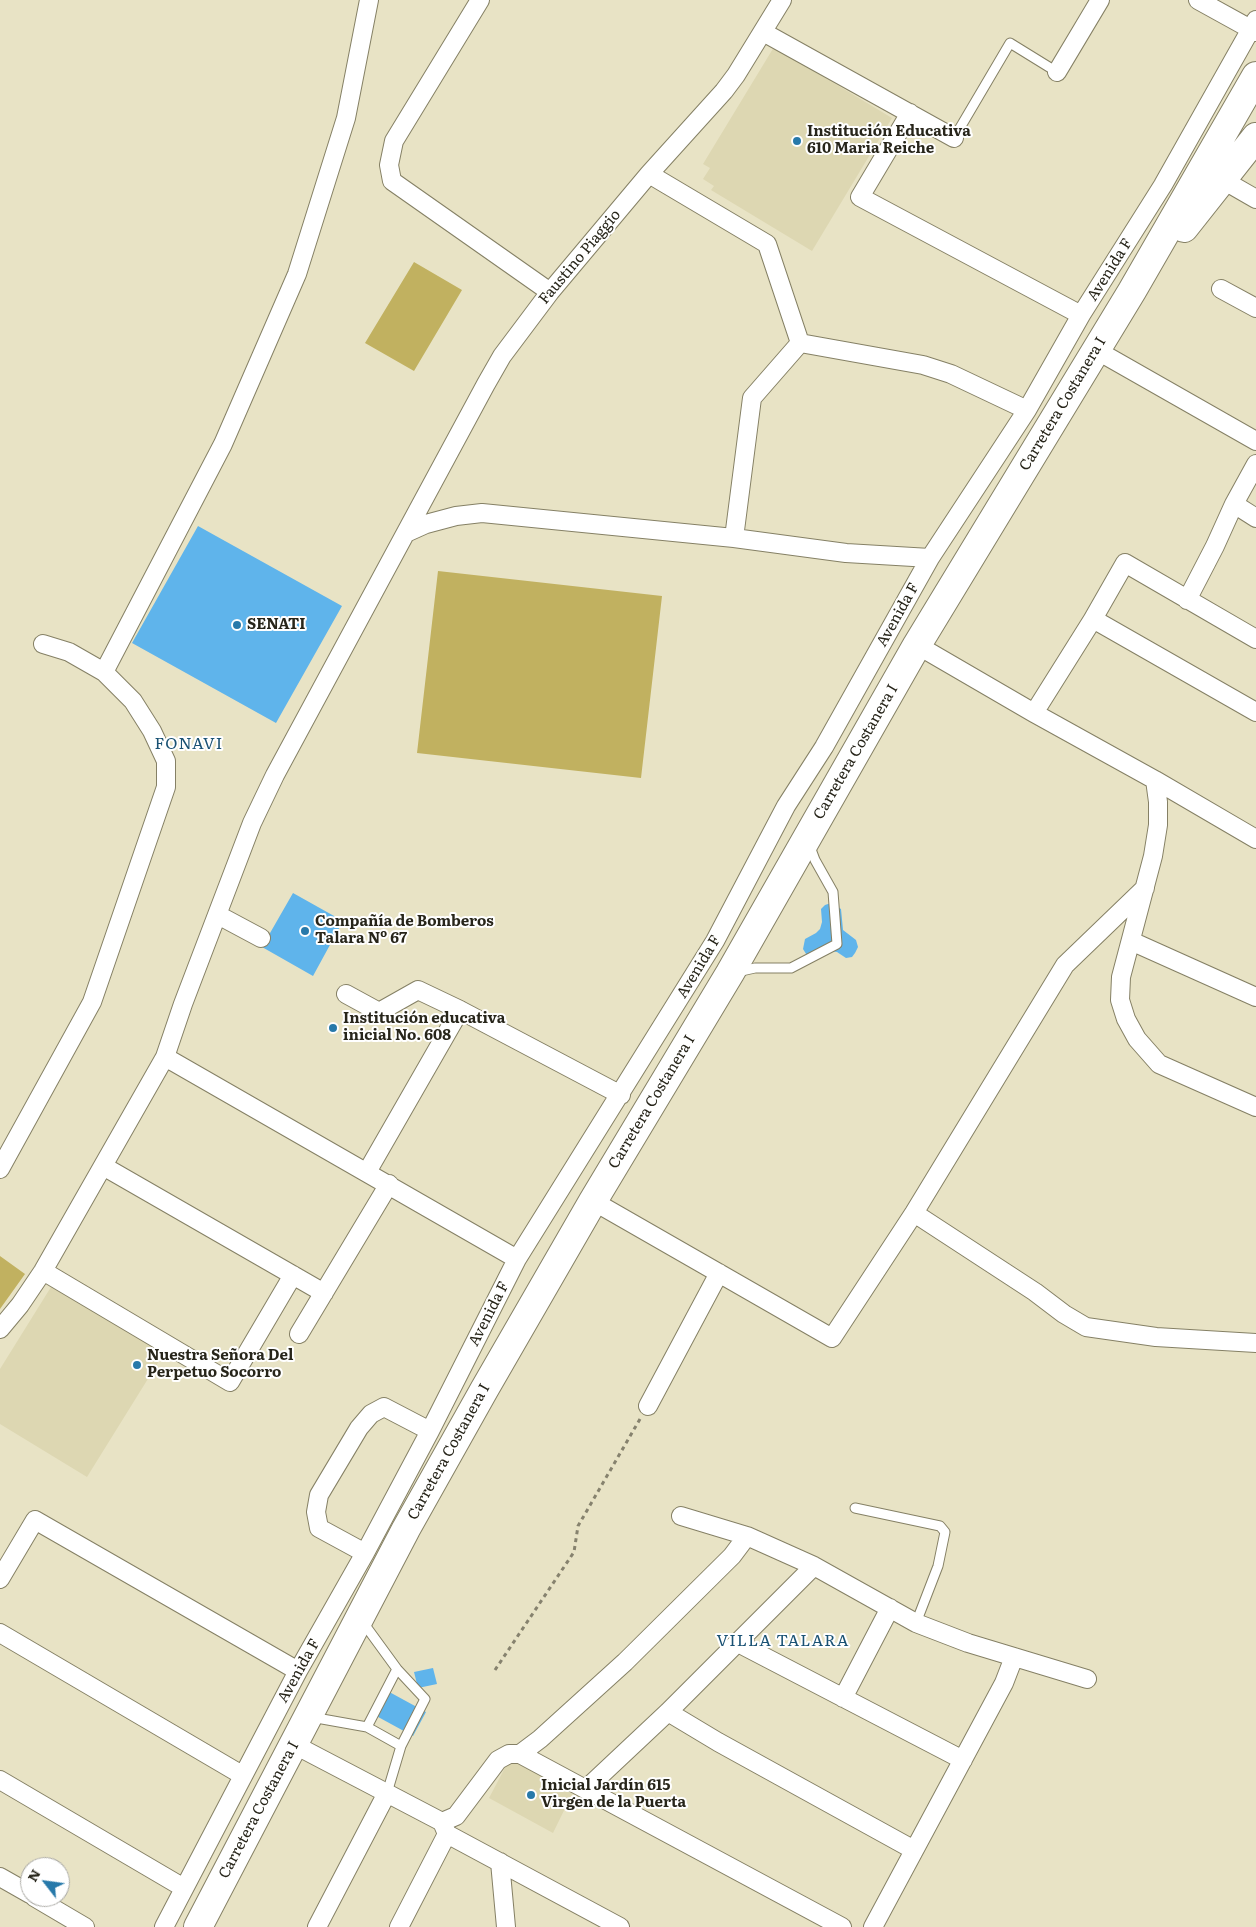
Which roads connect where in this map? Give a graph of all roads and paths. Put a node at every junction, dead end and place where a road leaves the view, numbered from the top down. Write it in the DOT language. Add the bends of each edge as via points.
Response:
graph roads {
  1 [pos="369,0"];
  2 [pos="480,0"];
  3 [pos="782,0"];
  4 [pos="1100,0"];
  5 [pos="1198,0"];
  6 [pos="1254,27"];
  7 [pos="763,32"];
  8 [pos="1057,72"];
  9 [pos="1256,76"];
  10 [pos="910,113"];
  11 [pos="954,138"];
  12 [pos="1256,138"];
  13 [pos="649,174"];
  14 [pos="1223,180"];
  15 [pos="1256,199"];
  16 [pos="1221,289"];
  17 [pos="1132,291"];
  18 [pos="550,292"];
  19 [pos="1256,308"];
  20 [pos="1081,315"];
  21 [pos="800,343"];
  22 [pos="1096,350"];
  23 [pos="1028,410"];
  24 [pos="1256,441"];
  25 [pos="1256,464"];
  26 [pos="1234,504"];
  27 [pos="1256,518"];
  28 [pos="406,533"];
  29 [pos="734,538"];
  30 [pos="930,558"];
  31 [pos="1187,600"];
  32 [pos="1093,619"];
  33 [pos="1256,639"];
  34 [pos="43,644"];
  35 [pos="916,646"];
  36 [pos="104,672"];
  37 [pos="1256,712"];
  38 [pos="1034,713"];
  39 [pos="1155,780"];
  40 [pos="807,838"];
  41 [pos="1256,839"];
  42 [pos="1145,888"];
  43 [pos="218,916"];
  44 [pos="261,938"];
  45 [pos="1131,941"];
  46 [pos="730,973"];
  47 [pos="346,994"];
  48 [pos="1256,997"];
  49 [pos="460,1010"];
  50 [pos="166,1057"];
  51 [pos="621,1095"];
  52 [pos="1256,1108"];
  53 [pos="103,1166"];
  54 [pos="0,1169"];
  55 [pos="367,1172"];
  56 [pos="389,1184"];
  57 [pos="593,1201"];
  58 [pos="914,1213"];
  59 [pos="517,1258"];
  60 [pos="43,1271"];
  61 [pos="719,1273"];
  62 [pos="293,1275"];
  63 [pos="324,1293"];
  64 [pos="0,1329"];
  65 [pos="299,1334"];
  66 [pos="1256,1343"];
  67 [pos="648,1406"];
  68 [pos="430,1431"];
  69 [pos="855,1508"];
  70 [pos="681,1516"];
  71 [pos="747,1536"];
  72 [pos="365,1553"];
  73 [pos="814,1566"];
  74 [pos="0,1579"];
  75 [pos="890,1608"];
  76 [pos="360,1618"];
  77 [pos="916,1623"];
  78 [pos="0,1632"];
  79 [pos="738,1643"];
  80 [pos="1014,1657"];
  81 [pos="397,1669"];
  82 [pos="495,1670"];
  83 [pos="298,1672"];
  84 [pos="1087,1679"];
  85 [pos="844,1698"];
  86 [pos="668,1712"];
  87 [pos="308,1716"];
  88 [pos="367,1727"];
  89 [pos="293,1744"];
  90 [pos="401,1746"];
  91 [pos="520,1754"];
  92 [pos="963,1760"];
  93 [pos="242,1775"];
  94 [pos="0,1780"];
  95 [pos="586,1789"];
  96 [pos="387,1793"];
  97 [pos="444,1828"];
  98 [pos="914,1850"];
  99 [pos="500,1862"];
  100 [pos="0,1877"];
  101 [pos="20,1888"];
  102 [pos="184,1888"];
  103 [pos="51,1907"];
  104 [pos="85,1927"];
  105 [pos="164,1927"];
  106 [pos="198,1927"];
  107 [pos="317,1927"];
  108 [pos="399,1927"];
  109 [pos="506,1927"];
  110 [pos="620,1927"];
  111 [pos="842,1927"];
  112 [pos="873,1927"];
  1 -- 36 [label="street" via="346,118 297,274 223,444"];
  2 -- 18 [label="street" via="394,141 388,165 392,181"];
  3 -- 7 [label="street, Faustino Piaggio"];
  4 -- 8 [label="street"];
  5 -- 6 [label="street"];
  6 -- 20 [label="street, Avenida F" via="1163,186"];
  7 -- 10 [label="street"];
  7 -- 13 [label="street, Faustino Piaggio" via="724,91"];
  8 -- 11 [label="lane" via="1010,43"];
  9 -- 17 [label="main road, Carretera Costanera I"];
  10 -- 11 [label="street"];
  10 -- 20 [label="street" via="860,197"];
  12 -- 14 [label="main road, Carretera Costanera I"];
  13 -- 18 [label="street, Faustino Piaggio"];
  13 -- 21 [label="street" via="767,244"];
  14 -- 15 [label="street"];
  14 -- 17 [label="main road, Carretera Costanera I"];
  16 -- 19 [label="street"];
  17 -- 22 [label="main road, Carretera Costanera I"];
  18 -- 28 [label="street, Faustino Piaggio" via="502,356"];
  20 -- 23 [label="street, Avenida F"];
  21 -- 23 [label="street" via="951,374"];
  21 -- 29 [label="street" via="752,398"];
  22 -- 24 [label="street"];
  22 -- 35 [label="main road, Carretera Costanera I"];
  23 -- 30 [label="street, Avenida F"];
  25 -- 26 [label="street"];
  26 -- 27 [label="street"];
  26 -- 31 [label="street"];
  28 -- 29 [label="street" via="456,516 482,513"];
  28 -- 43 [label="street, Faustino Piaggio" via="274,775 252,823"];
  29 -- 30 [label="street" via="846,553"];
  30 -- 51 [label="street, Avenida F" via="824,747 786,806 715,942"];
  31 -- 32 [label="street" via="1125,563"];
  31 -- 33 [label="street"];
  32 -- 37 [label="street"];
  32 -- 38 [label="street"];
  34 -- 36 [label="street" via="69,652"];
  35 -- 38 [label="street"];
  35 -- 40 [label="main road, Carretera Costanera I"];
  36 -- 54 [label="street" via="132,701 152,731 166,761 166,787 92,1002"];
  38 -- 39 [label="street"];
  39 -- 41 [label="street"];
  39 -- 42 [label="street" via="1158,825"];
  40 -- 46 [label="main road, Carretera Costanera I"];
  40 -- 46 [label="lane" via="833,892 837,944 791,968 755,968"];
  42 -- 45 [label="street"];
  42 -- 58 [label="street" via="1065,965"];
  43 -- 44 [label="street"];
  43 -- 50 [label="street, Faustino Piaggio"];
  45 -- 48 [label="street"];
  45 -- 52 [label="street" via="1121,977 1120,1000 1137,1040 1159,1064"];
  46 -- 57 [label="main road, Carretera Costanera I"];
  47 -- 49 [label="street" via="379,1012 418,990"];
  49 -- 51 [label="street"];
  49 -- 55 [label="street"];
  50 -- 53 [label="street, Faustino Piaggio"];
  50 -- 55 [label="street"];
  51 -- 59 [label="street, Avenida F"];
  53 -- 60 [label="street, Faustino Piaggio"];
  53 -- 62 [label="street"];
  55 -- 56 [label="street"];
  56 -- 59 [label="street"];
  56 -- 63 [label="street"];
  57 -- 61 [label="street"];
  57 -- 76 [label="main road, Carretera Costanera I" via="450,1449"];
  58 -- 61 [label="street" via="832,1338"];
  58 -- 66 [label="street" via="1086,1327 1156,1337"];
  59 -- 68 [label="street, Avenida F"];
  60 -- 62 [label="street" via="230,1382"];
  60 -- 64 [label="street, Faustino Piaggio"];
  61 -- 67 [label="street"];
  62 -- 63 [label="street"];
  63 -- 65 [label="street"];
  67 -- 82 [label="path" via="578,1526 574,1552"];
  68 -- 72 [label="street, Avenida F"];
  68 -- 72 [label="street" via="384,1407 370,1414 319,1495 316,1512 319,1528"];
  69 -- 77 [label="lane" via="940,1526 945,1532 938,1566"];
  70 -- 71 [label="street"];
  71 -- 73 [label="street"];
  71 -- 91 [label="street" via="732,1556 625,1662"];
  72 -- 83 [label="street, Avenida F"];
  73 -- 75 [label="street"];
  73 -- 79 [label="street"];
  74 -- 83 [label="street" via="35,1520"];
  75 -- 77 [label="street"];
  75 -- 85 [label="street"];
  76 -- 81 [label="lane"];
  76 -- 87 [label="main road, Carretera Costanera I"];
  77 -- 80 [label="street"];
  78 -- 93 [label="street"];
  79 -- 85 [label="street"];
  79 -- 86 [label="street"];
  80 -- 84 [label="street"];
  80 -- 92 [label="street"];
  81 -- 88 [label="lane"];
  81 -- 90 [label="lane" via="426,1699"];
  83 -- 93 [label="street, Avenida F"];
  85 -- 92 [label="street"];
  86 -- 95 [label="street"];
  86 -- 98 [label="street"];
  87 -- 88 [label="lane"];
  87 -- 89 [label="main road, Carretera Costanera I"];
  88 -- 90 [label="lane"];
  89 -- 96 [label="street"];
  89 -- 106 [label="main road, Carretera Costanera I"];
  90 -- 96 [label="lane"];
  91 -- 95 [label="street"];
  91 -- 97 [label="street" via="509,1754 498,1760"];
  92 -- 98 [label="street"];
  93 -- 102 [label="street, Avenida F"];
  94 -- 102 [label="street"];
  95 -- 111 [label="street"];
  96 -- 97 [label="street"];
  96 -- 107 [label="street"];
  97 -- 99 [label="street"];
  97 -- 108 [label="street"];
  98 -- 112 [label="street"];
  99 -- 109 [label="street"];
  99 -- 110 [label="street"];
  100 -- 101 [label="street"];
  102 -- 105 [label="street, Avenida F"];
  103 -- 104 [label="street"];
}
